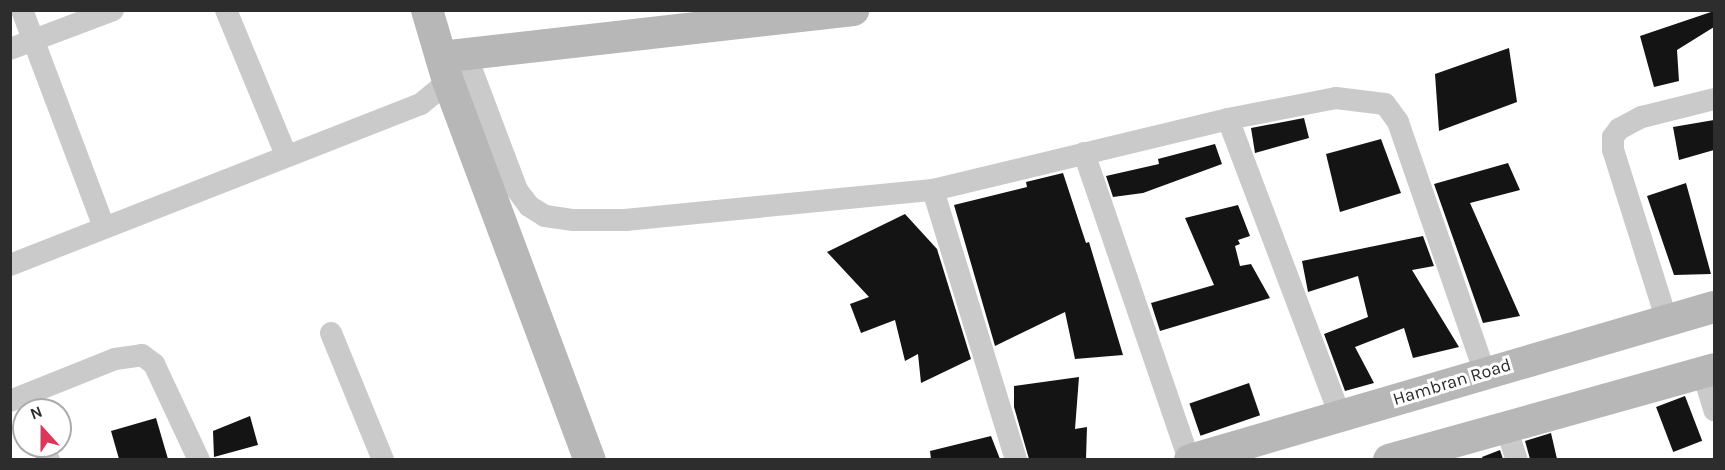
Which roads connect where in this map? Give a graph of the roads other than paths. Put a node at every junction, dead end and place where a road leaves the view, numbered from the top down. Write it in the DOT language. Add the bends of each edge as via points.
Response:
graph roads {
  1 [pos="22,10"];
  2 [pos="112,10"];
  3 [pos="226,10"];
  4 [pos="427,10"];
  5 [pos="853,10"];
  6 [pos="33,41"];
  7 [pos="10,49"];
  8 [pos="452,64"];
  9 [pos="1714,99"];
  10 [pos="1228,119"];
  11 [pos="1084,153"];
  12 [pos="286,155"];
  13 [pos="933,190"];
  14 [pos="104,227"];
  15 [pos="10,265"];
  16 [pos="1714,307"];
  17 [pos="1668,321"];
  18 [pos="331,333"];
  19 [pos="1484,371"];
  20 [pos="1709,371"];
  21 [pos="10,401"];
  22 [pos="1714,410"];
  23 [pos="1340,416"];
  24 [pos="1506,427"];
  25 [pos="198,459"];
  26 [pos="383,459"];
  27 [pos="590,459"];
  28 [pos="1016,459"];
  29 [pos="1189,459"];
  30 [pos="1389,459"];
  31 [pos="1517,459"];
  1 -- 6 [label="street"];
  2 -- 6 [label="street"];
  3 -- 12 [label="street"];
  4 -- 8 [label="main road"];
  5 -- 8 [label="main road"];
  6 -- 7 [label="street"];
  6 -- 14 [label="street"];
  8 -- 12 [label="street" via="421,104"];
  8 -- 13 [label="street" via="479,89 517,189 529,206 545,216 625,220"];
  8 -- 27 [label="main road" via="468,127"];
  9 -- 17 [label="street" via="1642,117 1619,129 1613,137 1612,150"];
  10 -- 11 [label="street"];
  10 -- 19 [label="street" via="1336,98 1385,104 1398,122"];
  10 -- 23 [label="street"];
  11 -- 13 [label="street"];
  11 -- 29 [label="street"];
  12 -- 14 [label="street"];
  13 -- 28 [label="street"];
  14 -- 15 [label="street"];
  16 -- 17 [label="main road, Hambran Road"];
  17 -- 19 [label="main road, Hambran Road"];
  18 -- 26 [label="street"];
  19 -- 23 [label="main road, Hambran Road"];
  20 -- 22 [label="street"];
  20 -- 24 [label="main road"];
  21 -- 25 [label="street" via="115,359 142,355 154,364"];
  23 -- 29 [label="main road, Hambran Road"];
  24 -- 30 [label="main road"];
  24 -- 31 [label="street"];
}
